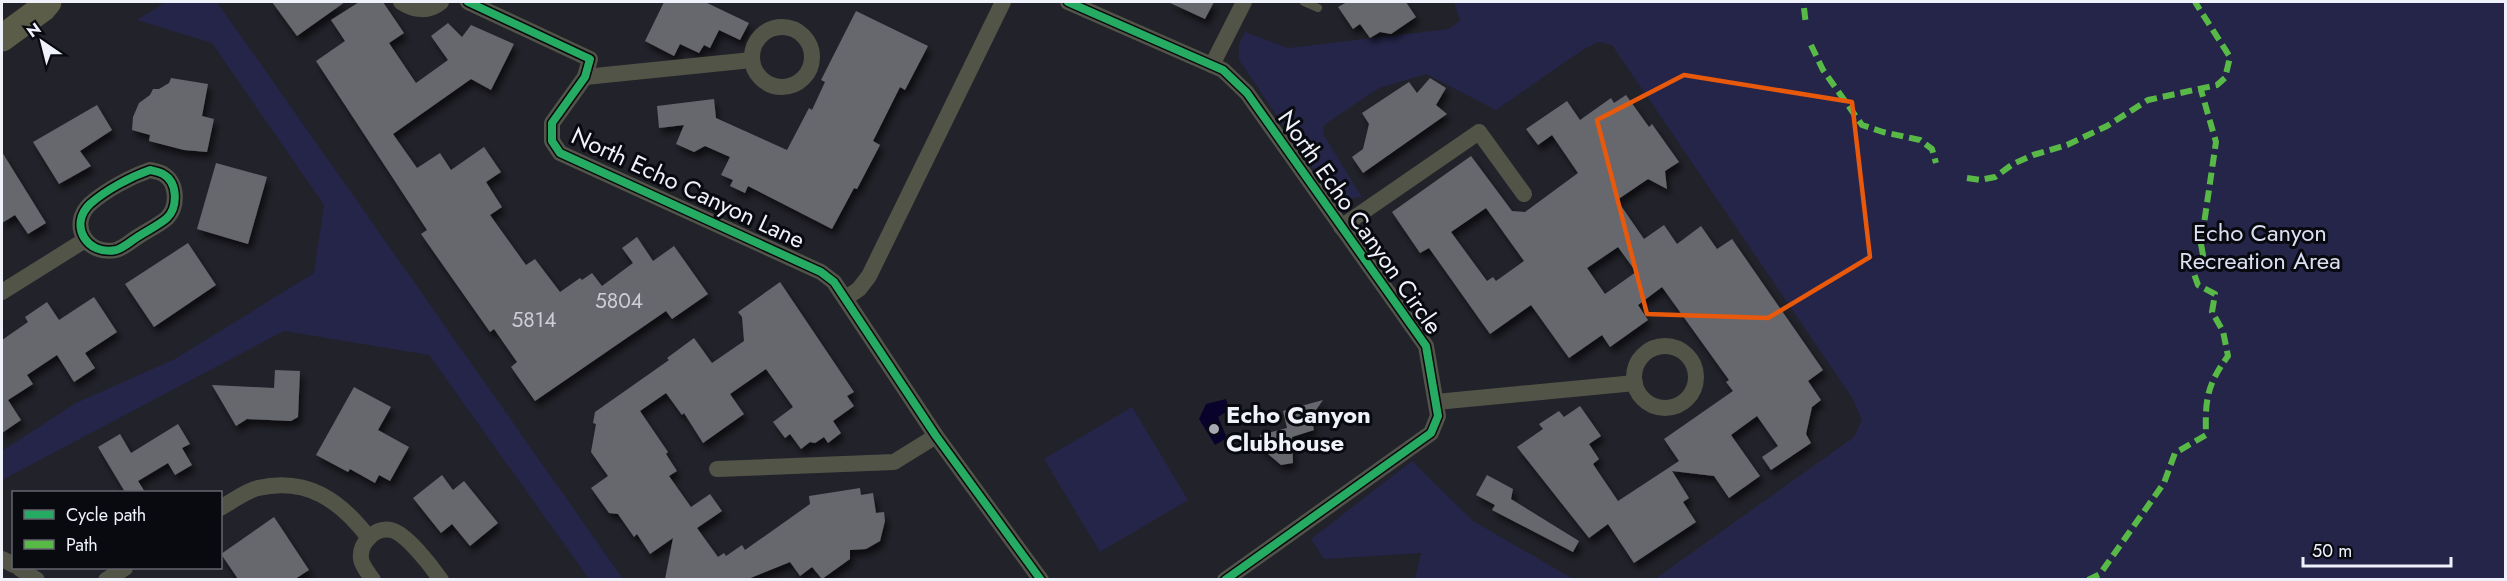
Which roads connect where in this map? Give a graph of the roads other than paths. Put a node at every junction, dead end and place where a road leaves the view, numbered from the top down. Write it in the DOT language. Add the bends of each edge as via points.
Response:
graph roads {
  1 [pos="69,2"];
  2 [pos="401,2"];
  3 [pos="441,2"];
  4 [pos="468,2"];
  5 [pos="1003,2"];
  6 [pos="1068,2"];
  7 [pos="1244,2"];
  8 [pos="1304,2"];
  9 [pos="45,5"];
  10 [pos="1318,8"];
  11 [pos="2,38"];
  12 [pos="752,60"];
  13 [pos="1212,65"];
  14 [pos="585,77"];
  15 [pos="1524,194"];
  16 [pos="1341,227"];
  17 [pos="85,240"];
  18 [pos="2,292"];
  19 [pos="846,298"];
  20 [pos="1635,383"];
  21 [pos="1437,402"];
  22 [pos="936,436"];
  23 [pos="717,469"];
  24 [pos="222,507"];
  25 [pos="369,538"];
  26 [pos="22,569"];
  27 [pos="122,569"];
  28 [pos="37,579"];
  29 [pos="106,579"];
  30 [pos="373,579"];
  31 [pos="441,579"];
  32 [pos="1041,579"];
  33 [pos="1225,579"];
  1 -- 9 [label="main road"];
  2 -- 3 [label="street" via="420,9"];
  4 -- 14 [label="street" via="590,59"];
  5 -- 19 [label="street" via="869,276"];
  6 -- 13 [label="street, North Echo Canyon Circle"];
  7 -- 13 [label="street"];
  8 -- 10 [label="lane"];
  9 -- 11 [label="main road"];
  12 -- 14 [label="street"];
  13 -- 16 [label="street, North Echo Canyon Circle" via="1247,93"];
  14 -- 19 [label="street, North Echo Canyon Lane" via="552,123 552,141 560,153 821,272"];
  15 -- 16 [label="street, North Echo Canyon Circle" via="1479,132"];
  16 -- 21 [label="street, North Echo Canyon Circle" via="1426,346"];
  17 -- 17 [label="street" via="106,251 118,250 168,217 175,203 175,187 165,174 150,170 135,175 90,205 80,218"];
  17 -- 18 [label="street"];
  19 -- 22 [label="street"];
  20 -- 21 [label="street"];
  21 -- 33 [label="street, North Echo Canyon Circle" via="1438,416 1431,433"];
  22 -- 23 [label="street" via="894,462"];
  22 -- 32 [label="street"];
  24 -- 25 [label="street" via="256,488 290,485 332,499"];
  25 -- 30 [label="street" via="363,544 361,560"];
  25 -- 31 [label="street" via="390,530 404,537"];
  26 -- 28 [label="street"];
  27 -- 29 [label="street"];
}
